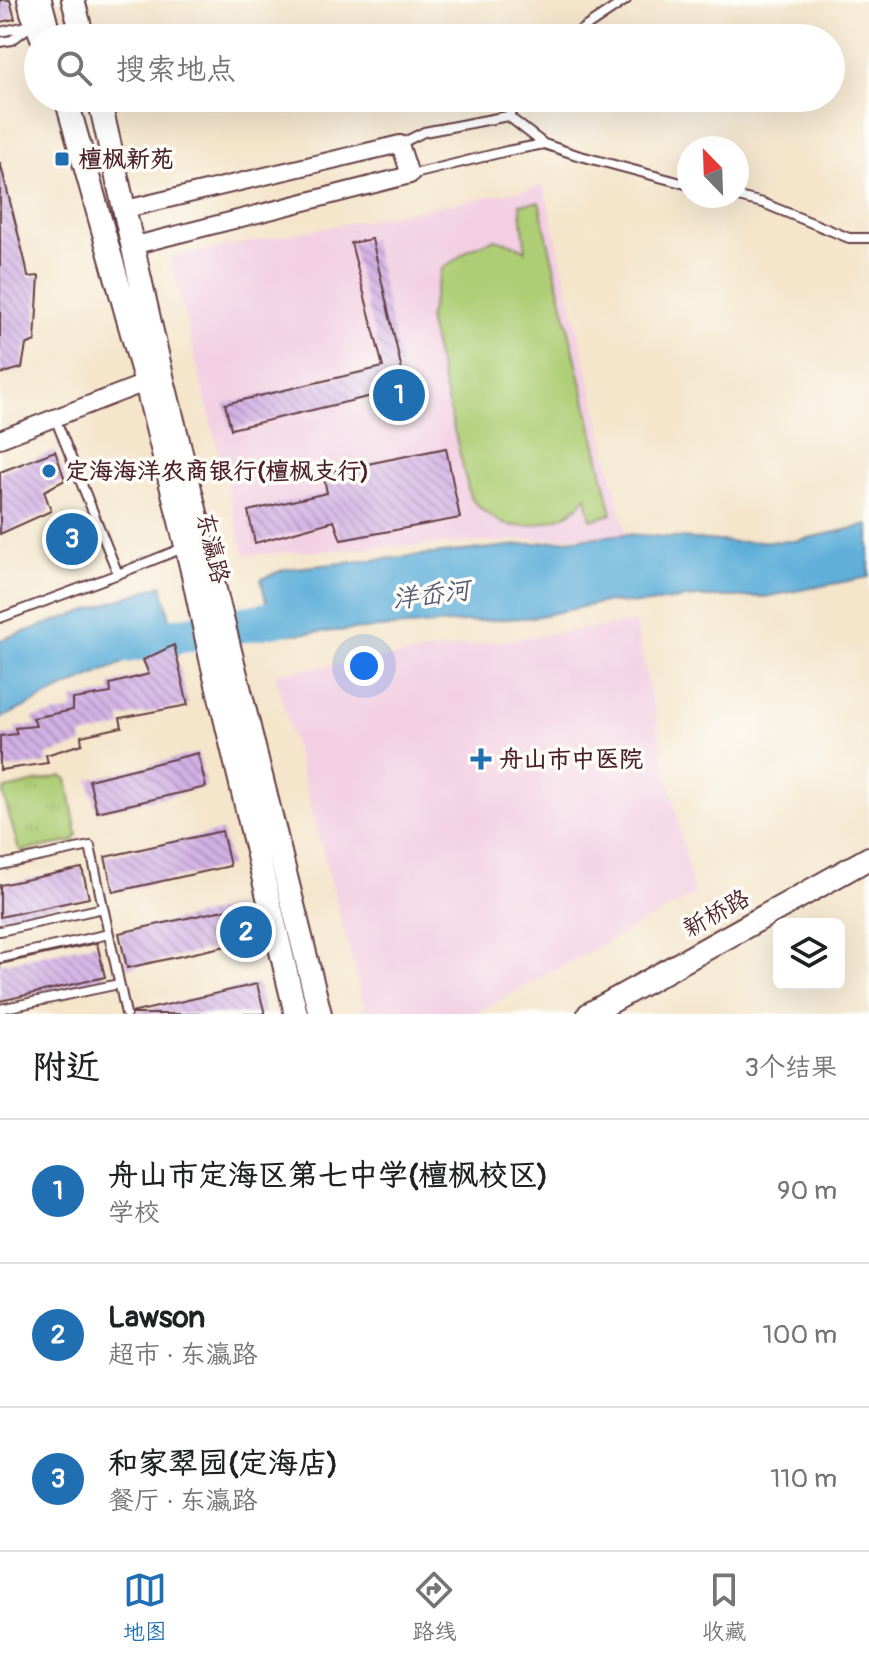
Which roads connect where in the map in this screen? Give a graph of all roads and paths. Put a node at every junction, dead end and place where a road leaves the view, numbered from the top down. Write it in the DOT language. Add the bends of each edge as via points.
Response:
graph roads {
  1 [pos="26,0"];
  2 [pos="40,0"];
  3 [pos="73,0"];
  4 [pos="626,0"];
  5 [pos="37,24"];
  6 [pos="41,24"];
  7 [pos="79,24"];
  8 [pos="590,24"];
  9 [pos="0,32"];
  10 [pos="24,33"];
  11 [pos="24,37"];
  12 [pos="0,42"];
  13 [pos="70,112"];
  14 [pos="102,112"];
  15 [pos="512,112"];
  16 [pos="508,116"];
  17 [pos="400,144"];
  18 [pos="544,144"];
  19 [pos="410,175"];
  20 [pos="677,182"];
  21 [pos="749,200"];
  22 [pos="126,209"];
  23 [pos="869,238"];
  24 [pos="132,246"];
  25 [pos="154,379"];
  26 [pos="55,418"];
  27 [pos="0,439"];
  28 [pos="196,559"];
  29 [pos="118,574"];
  30 [pos="0,618"];
  31 [pos="221,658"];
  32 [pos="869,858"];
  33 [pos="0,865"];
  34 [pos="103,908"];
  35 [pos="0,931"];
  36 [pos="109,934"];
  37 [pos="0,958"];
  38 [pos="119,984"];
  39 [pos="0,1009"];
  40 [pos="126,1014"];
  41 [pos="296,1014"];
  42 [pos="320,1014"];
  43 [pos="589,1014"];
  1 -- 5 [label="street"];
  2 -- 6 [label="main road"];
  3 -- 7 [label="main road"];
  4 -- 8 [label="lane"];
  9 -- 10 [label="lane"];
  11 -- 12 [label="lane"];
  13 -- 25 [label="main road, 东瀛路"];
  14 -- 22 [label="main road, 东瀛路"];
  15 -- 16 [label="lane"];
  16 -- 17 [label="lane" via="424,132"];
  16 -- 18 [label="lane"];
  17 -- 19 [label="street"];
  17 -- 22 [label="street"];
  18 -- 19 [label="lane"];
  18 -- 20 [label="lane"];
  19 -- 24 [label="street"];
  21 -- 23 [label="lane" via="849,238"];
  22 -- 24 [label="main road, 东瀛路"];
  24 -- 25 [label="main road, 东瀛路"];
  25 -- 26 [label="street"];
  25 -- 28 [label="main road, 东瀛路"];
  26 -- 27 [label="street"];
  26 -- 29 [label="lane"];
  28 -- 29 [label="lane"];
  28 -- 31 [label="main road, 东瀛路"];
  29 -- 30 [label="lane"];
  31 -- 41 [label="main road, 东瀛路"];
  31 -- 42 [label="main road, 东瀛路"];
  32 -- 43 [label="main road, 新桥路"];
  33 -- 34 [label="lane" via="90,846"];
  34 -- 35 [label="lane"];
  34 -- 36 [label="lane"];
  36 -- 37 [label="lane"];
  36 -- 38 [label="lane"];
  38 -- 39 [label="lane"];
  38 -- 40 [label="lane"];
}
